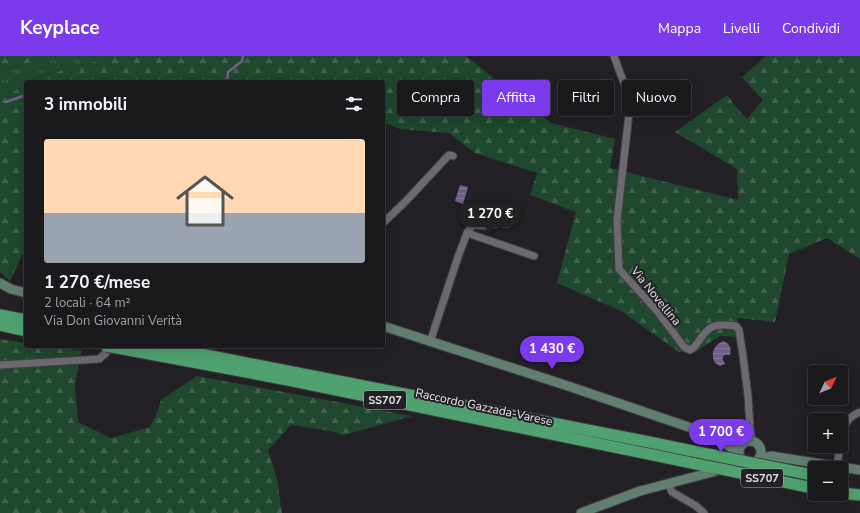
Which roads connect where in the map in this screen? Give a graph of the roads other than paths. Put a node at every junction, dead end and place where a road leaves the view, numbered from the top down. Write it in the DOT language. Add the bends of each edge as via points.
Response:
graph roads {
  1 [pos="614,56"];
  2 [pos="453,156"];
  3 [pos="385,221"];
  4 [pos="507,224"];
  5 [pos="467,233"];
  6 [pos="534,256"];
  7 [pos="0,283"];
  8 [pos="24,292"];
  9 [pos="0,315"];
  10 [pos="24,320"];
  11 [pos="0,325"];
  12 [pos="385,327"];
  13 [pos="24,330"];
  14 [pos="430,342"];
  15 [pos="106,348"];
  16 [pos="117,348"];
  17 [pos="170,348"];
  18 [pos="0,365"];
  19 [pos="860,412"];
  20 [pos="848,420"];
  21 [pos="714,436"];
  22 [pos="748,441"];
  23 [pos="678,448"];
  24 [pos="761,449"];
  25 [pos="771,456"];
  26 [pos="742,458"];
  27 [pos="759,459"];
  28 [pos="808,462"];
  29 [pos="848,468"];
  30 [pos="716,470"];
  31 [pos="860,470"];
  32 [pos="808,474"];
  33 [pos="668,484"];
  34 [pos="808,487"];
  35 [pos="848,494"];
  36 [pos="860,495"];
  37 [pos="581,513"];
  38 [pos="704,513"];
  1 -- 22 [label="street, Via Novellina" via="631,101 617,220 619,268 684,347 690,350 694,348 712,327 720,324 736,326 739,330 748,396"];
  2 -- 3 [label="street" via="446,157"];
  4 -- 5 [label="street" via="474,224"];
  5 -- 6 [label="street"];
  5 -- 14 [label="street"];
  7 -- 8 [label="main road"];
  9 -- 10 [label="highway"];
  11 -- 13 [label="highway"];
  12 -- 14 [label="main road"];
  14 -- 21 [label="main road"];
  15 -- 18 [label="street" via="106,353 99,359"];
  16 -- 30 [label="highway, Raccordo Gazzada-Varese / SS707, bridge" via="288,380"];
  17 -- 23 [label="highway, Raccordo Gazzada-Varese / SS707"];
  19 -- 20 [label="street"];
  21 -- 22 [label="main road"];
  21 -- 26 [label="main road"];
  22 -- 24 [label="main road" via="758,444"];
  22 -- 26 [label="main road" via="740,447"];
  23 -- 30 [label="highway, Raccordo Gazzada-Varese / SS707, bridge"];
  23 -- 32 [label="highway, Raccordo Gazzada-Varese / SS707, bridge"];
  24 -- 25 [label="main road"];
  24 -- 27 [label="main road"];
  25 -- 27 [label="main road"];
  25 -- 28 [label="main road"];
  26 -- 27 [label="main road" via="754,463"];
  26 -- 30 [label="main road"];
  29 -- 31 [label="main road"];
  30 -- 33 [label="main road"];
  30 -- 34 [label="highway, Raccordo Gazzada-Varese / SS707, bridge"];
  33 -- 37 [label="main road" via="640,491"];
  33 -- 38 [label="street" via="672,492"];
  35 -- 36 [label="highway"];
}
